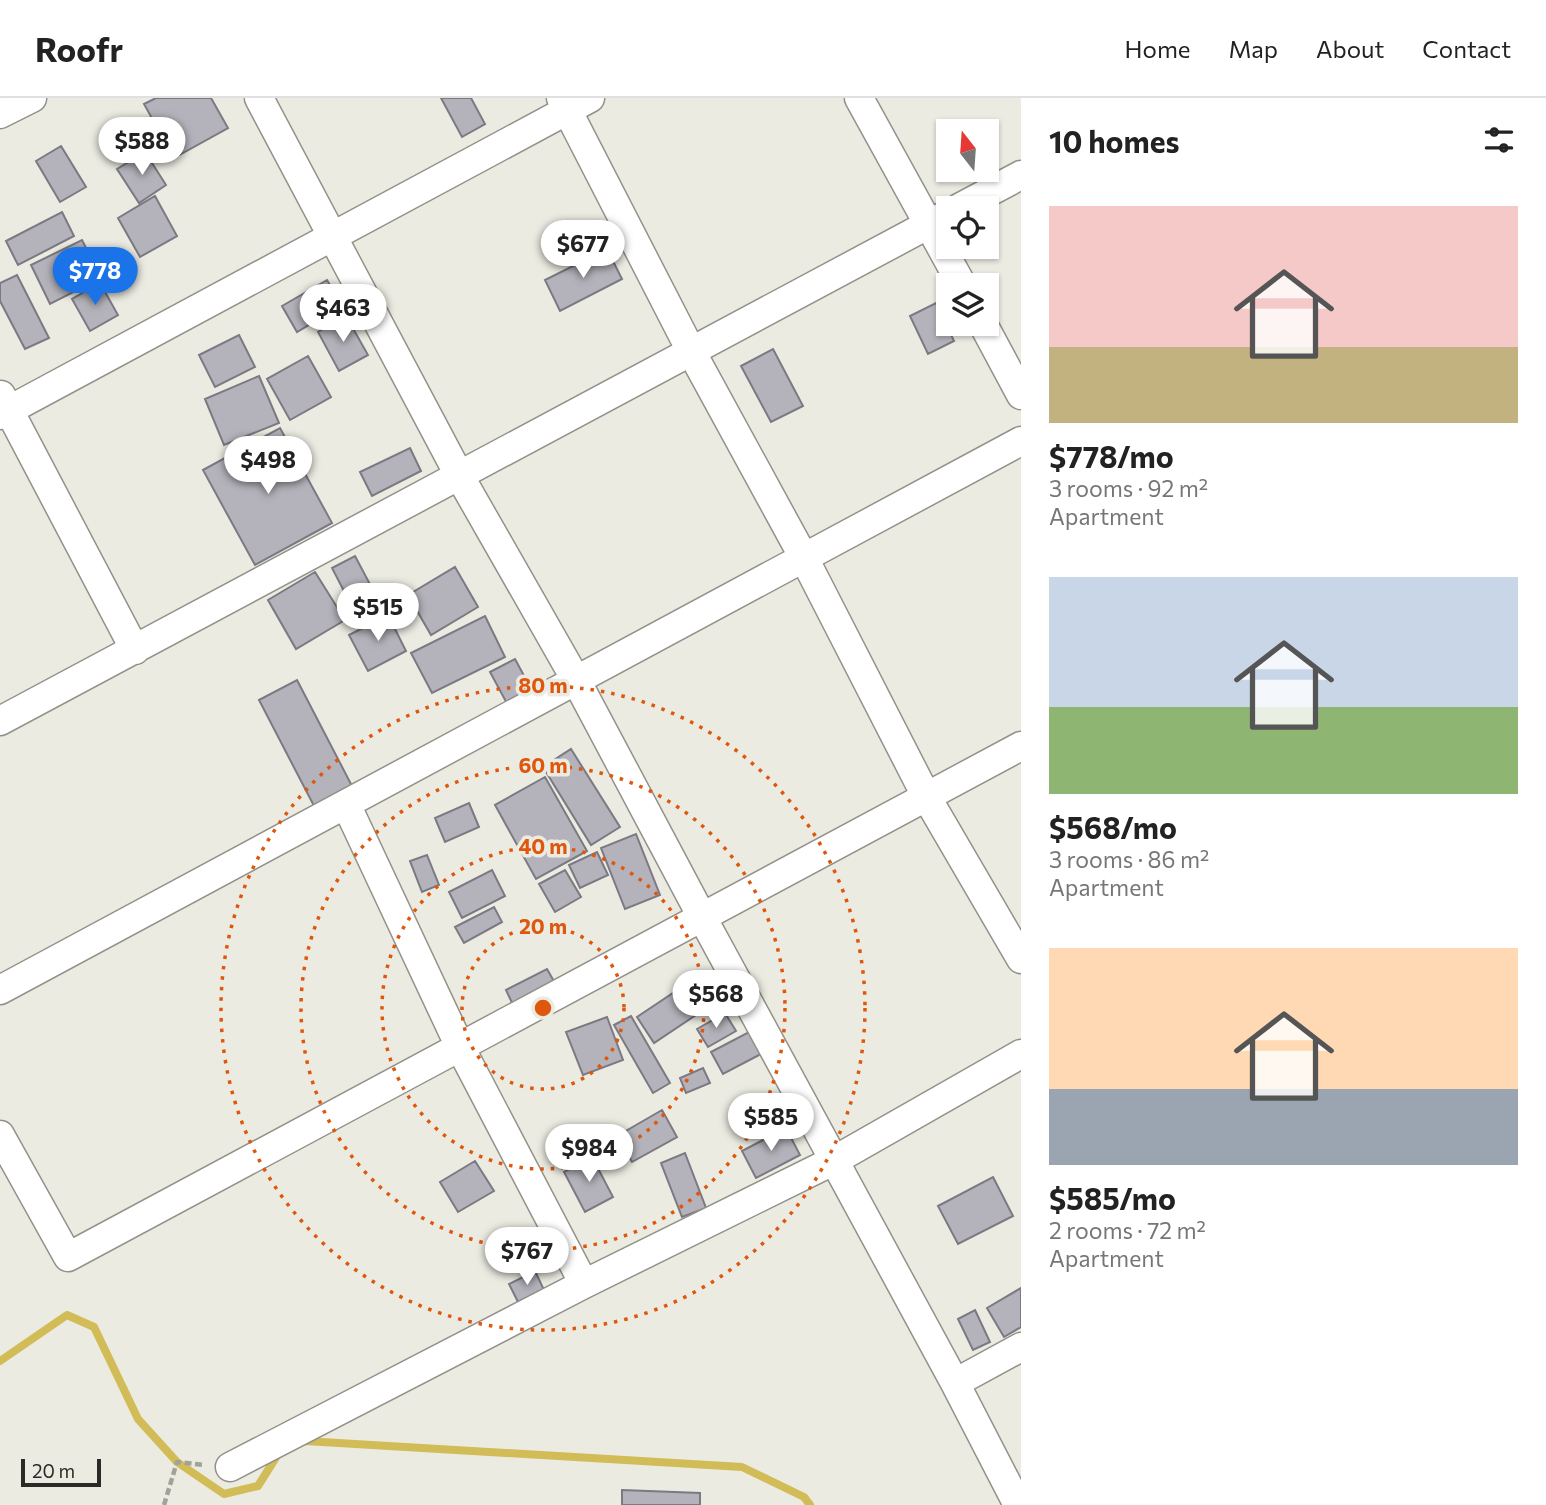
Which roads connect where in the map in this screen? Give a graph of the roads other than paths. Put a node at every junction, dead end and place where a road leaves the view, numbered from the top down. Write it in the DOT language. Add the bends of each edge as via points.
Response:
graph roads {
  1 [pos="32,98"];
  2 [pos="259,98"];
  3 [pos="859,98"];
  4 [pos="573,102"];
  5 [pos="0,114"];
  6 [pos="1021,175"];
  7 [pos="982,196"];
  8 [pos="936,214"];
  9 [pos="936,221"];
  10 [pos="333,236"];
  11 [pos="989,336"];
  12 [pos="691,351"];
  13 [pos="1021,396"];
  14 [pos="3,406"];
  15 [pos="1021,441"];
  16 [pos="459,475"];
  17 [pos="804,558"];
  18 [pos="135,650"];
  19 [pos="576,680"];
  20 [pos="0,721"];
  21 [pos="1021,746"];
  22 [pos="926,796"];
  23 [pos="346,804"];
  24 [pos="702,917"];
  25 [pos="1021,959"];
  26 [pos="0,990"];
  27 [pos="460,1046"];
  28 [pos="1021,1054"];
  29 [pos="0,1135"];
  30 [pos="835,1160"];
  31 [pos="584,1284"];
  32 [pos="1021,1347"];
  33 [pos="955,1383"];
  34 [pos="230,1467"];
  35 [pos="1018,1505"];
  1 -- 5 [label="street"];
  2 -- 10 [label="street"];
  3 -- 8 [label="street"];
  4 -- 10 [label="street"];
  4 -- 12 [label="street"];
  6 -- 7 [label="street"];
  9 -- 12 [label="street"];
  10 -- 14 [label="street"];
  10 -- 16 [label="street"];
  11 -- 13 [label="street"];
  12 -- 16 [label="street"];
  12 -- 17 [label="street"];
  14 -- 18 [label="street"];
  15 -- 17 [label="street"];
  16 -- 18 [label="street"];
  16 -- 19 [label="street"];
  17 -- 19 [label="street"];
  17 -- 22 [label="street"];
  18 -- 20 [label="street"];
  19 -- 23 [label="street"];
  19 -- 24 [label="street"];
  21 -- 22 [label="street"];
  22 -- 24 [label="street"];
  22 -- 25 [label="street"];
  23 -- 26 [label="street"];
  23 -- 27 [label="street"];
  24 -- 27 [label="street"];
  24 -- 30 [label="street"];
  27 -- 29 [label="street" via="68,1257"];
  27 -- 31 [label="street"];
  28 -- 30 [label="street"];
  30 -- 31 [label="street"];
  30 -- 33 [label="street"];
  31 -- 34 [label="street"];
  32 -- 33 [label="street"];
  33 -- 35 [label="street"];
}
